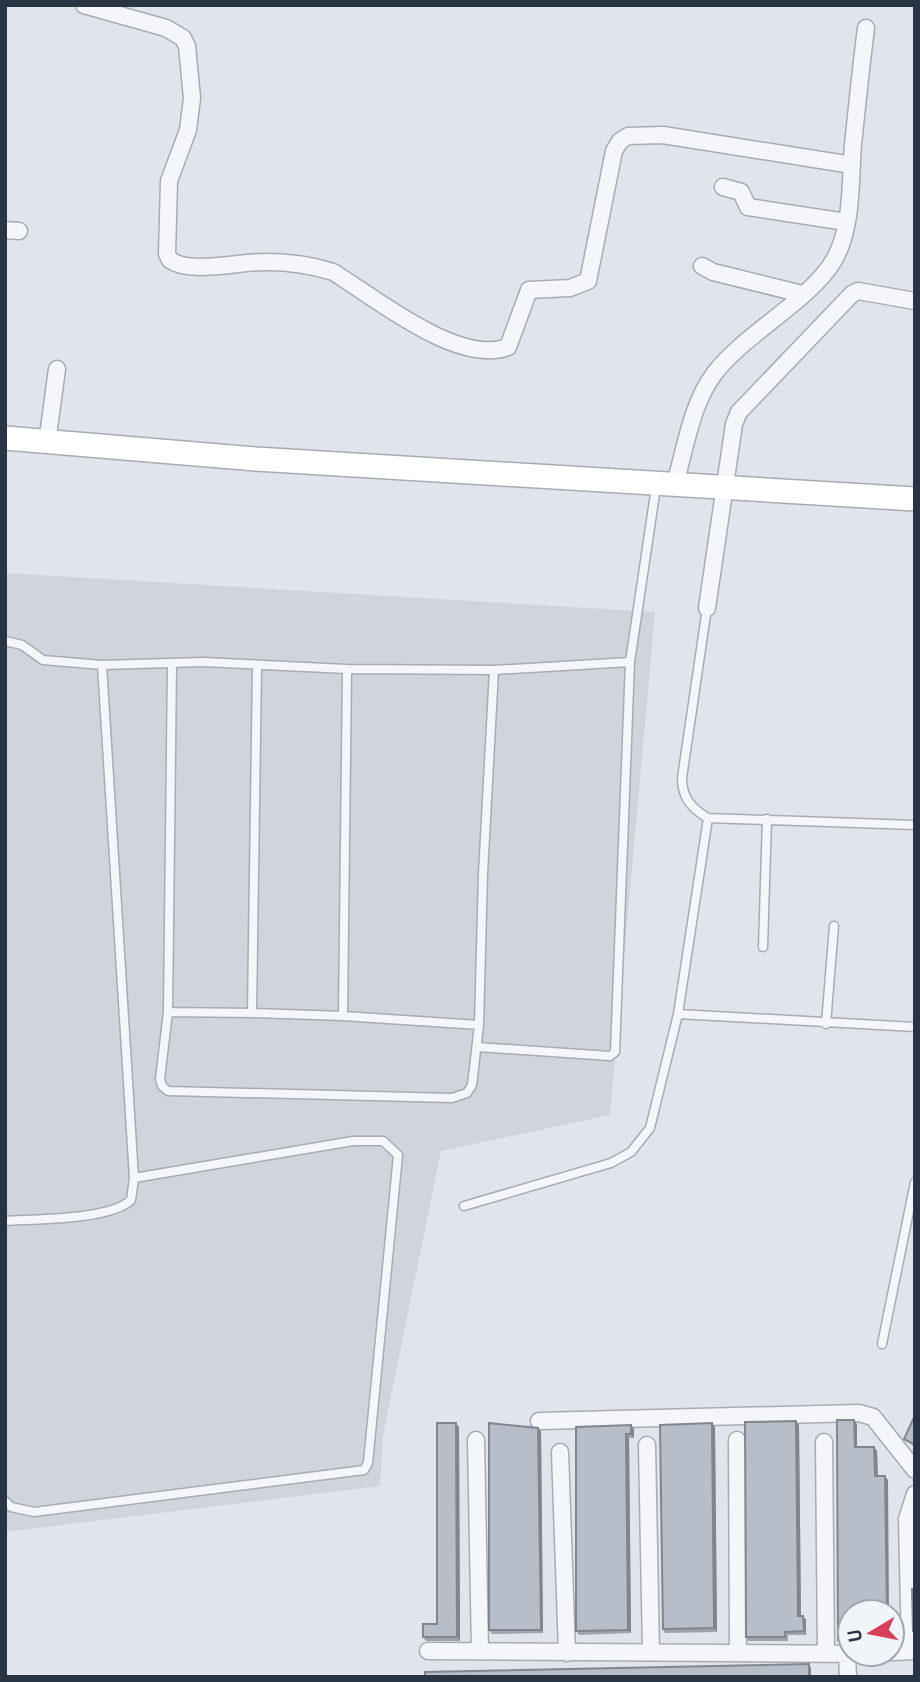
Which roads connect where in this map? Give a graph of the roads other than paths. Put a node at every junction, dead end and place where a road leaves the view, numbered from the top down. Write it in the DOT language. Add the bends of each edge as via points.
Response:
graph roads {
  1 [pos="84,5"];
  2 [pos="866,28"];
  3 [pos="852,165"];
  4 [pos="723,187"];
  5 [pos="846,222"];
  6 [pos="702,266"];
  7 [pos="802,294"];
  8 [pos="915,301"];
  9 [pos="57,369"];
  10 [pos="5,438"];
  11 [pos="47,443"];
  12 [pos="691,486"];
  13 [pos="915,499"];
  14 [pos="707,608"];
  15 [pos="5,641"];
  16 [pos="630,662"];
  17 [pos="172,664"];
  18 [pos="102,665"];
  19 [pos="257,665"];
  20 [pos="347,669"];
  21 [pos="494,670"];
  22 [pos="708,818"];
  23 [pos="767,819"];
  24 [pos="915,825"];
  25 [pos="834,926"];
  26 [pos="763,947"];
  27 [pos="167,1012"];
  28 [pos="252,1013"];
  29 [pos="678,1014"];
  30 [pos="343,1016"];
  31 [pos="826,1024"];
  32 [pos="479,1026"];
  33 [pos="915,1027"];
  34 [pos="477,1046"];
  35 [pos="134,1178"];
  36 [pos="915,1182"];
  37 [pos="464,1206"];
  38 [pos="5,1221"];
  39 [pos="883,1344"];
  40 [pos="539,1421"];
  41 [pos="476,1440"];
  42 [pos="737,1440"];
  43 [pos="824,1442"];
  44 [pos="647,1445"];
  45 [pos="560,1452"];
  46 [pos="915,1470"];
  47 [pos="915,1494"];
  48 [pos="5,1501"];
  49 [pos="428,1651"];
  50 [pos="480,1651"];
  51 [pos="912,1651"];
  52 [pos="651,1652"];
  53 [pos="738,1652"];
  54 [pos="567,1653"];
  55 [pos="826,1654"];
  56 [pos="836,1654"];
  1 -- 3 [label="street" via="176,32 187,46 192,98 188,130 169,180 170,260 186,267 266,262 333,272 422,329 487,351 508,347 529,290 570,288 588,281 614,151 628,136 663,135"];
  2 -- 3 [label="street"];
  3 -- 5 [label="street"];
  4 -- 5 [label="street" via="741,192 748,207"];
  5 -- 7 [label="street" via="834,259"];
  6 -- 7 [label="street"];
  7 -- 12 [label="street" via="714,374 699,405"];
  8 -- 12 [label="street" via="858,291 845,300 739,412"];
  9 -- 11 [label="street"];
  10 -- 11 [label="street"];
  11 -- 12 [label="street"];
  12 -- 13 [label="street"];
  12 -- 14 [label="street"];
  12 -- 16 [label="lane"];
  14 -- 22 [label="lane" via="682,789 689,803"];
  15 -- 18 [label="lane" via="22,645 43,660"];
  16 -- 21 [label="lane"];
  16 -- 34 [label="lane" via="615,1052"];
  17 -- 18 [label="lane"];
  17 -- 19 [label="lane"];
  17 -- 27 [label="lane"];
  18 -- 35 [label="lane"];
  19 -- 20 [label="lane"];
  19 -- 28 [label="lane"];
  20 -- 21 [label="lane"];
  20 -- 30 [label="lane"];
  21 -- 32 [label="lane"];
  22 -- 23 [label="lane"];
  22 -- 29 [label="lane"];
  23 -- 24 [label="lane"];
  23 -- 26 [label="lane"];
  25 -- 31 [label="lane"];
  27 -- 28 [label="lane"];
  27 -- 34 [label="lane" via="160,1079 168,1091 452,1098 467,1093 472,1085"];
  28 -- 30 [label="lane"];
  29 -- 31 [label="lane"];
  29 -- 37 [label="lane" via="650,1128 631,1152 611,1163"];
  30 -- 32 [label="lane"];
  31 -- 33 [label="lane"];
  32 -- 34 [label="lane"];
  35 -- 38 [label="lane" via="131,1200 121,1207"];
  35 -- 48 [label="lane" via="353,1141 383,1141 394,1149 397,1168 368,1463 357,1473 34,1512"];
  36 -- 39 [label="lane"];
  40 -- 46 [label="street" via="859,1413 873,1417"];
  41 -- 50 [label="street"];
  42 -- 53 [label="street"];
  43 -- 55 [label="street"];
  44 -- 52 [label="street"];
  45 -- 54 [label="street"];
  47 -- 51 [label="street" via="907,1519"];
  49 -- 50 [label="street"];
  50 -- 54 [label="street"];
  52 -- 53 [label="street"];
  52 -- 54 [label="street"];
  53 -- 55 [label="street"];
  55 -- 56 [label="street"];
}
